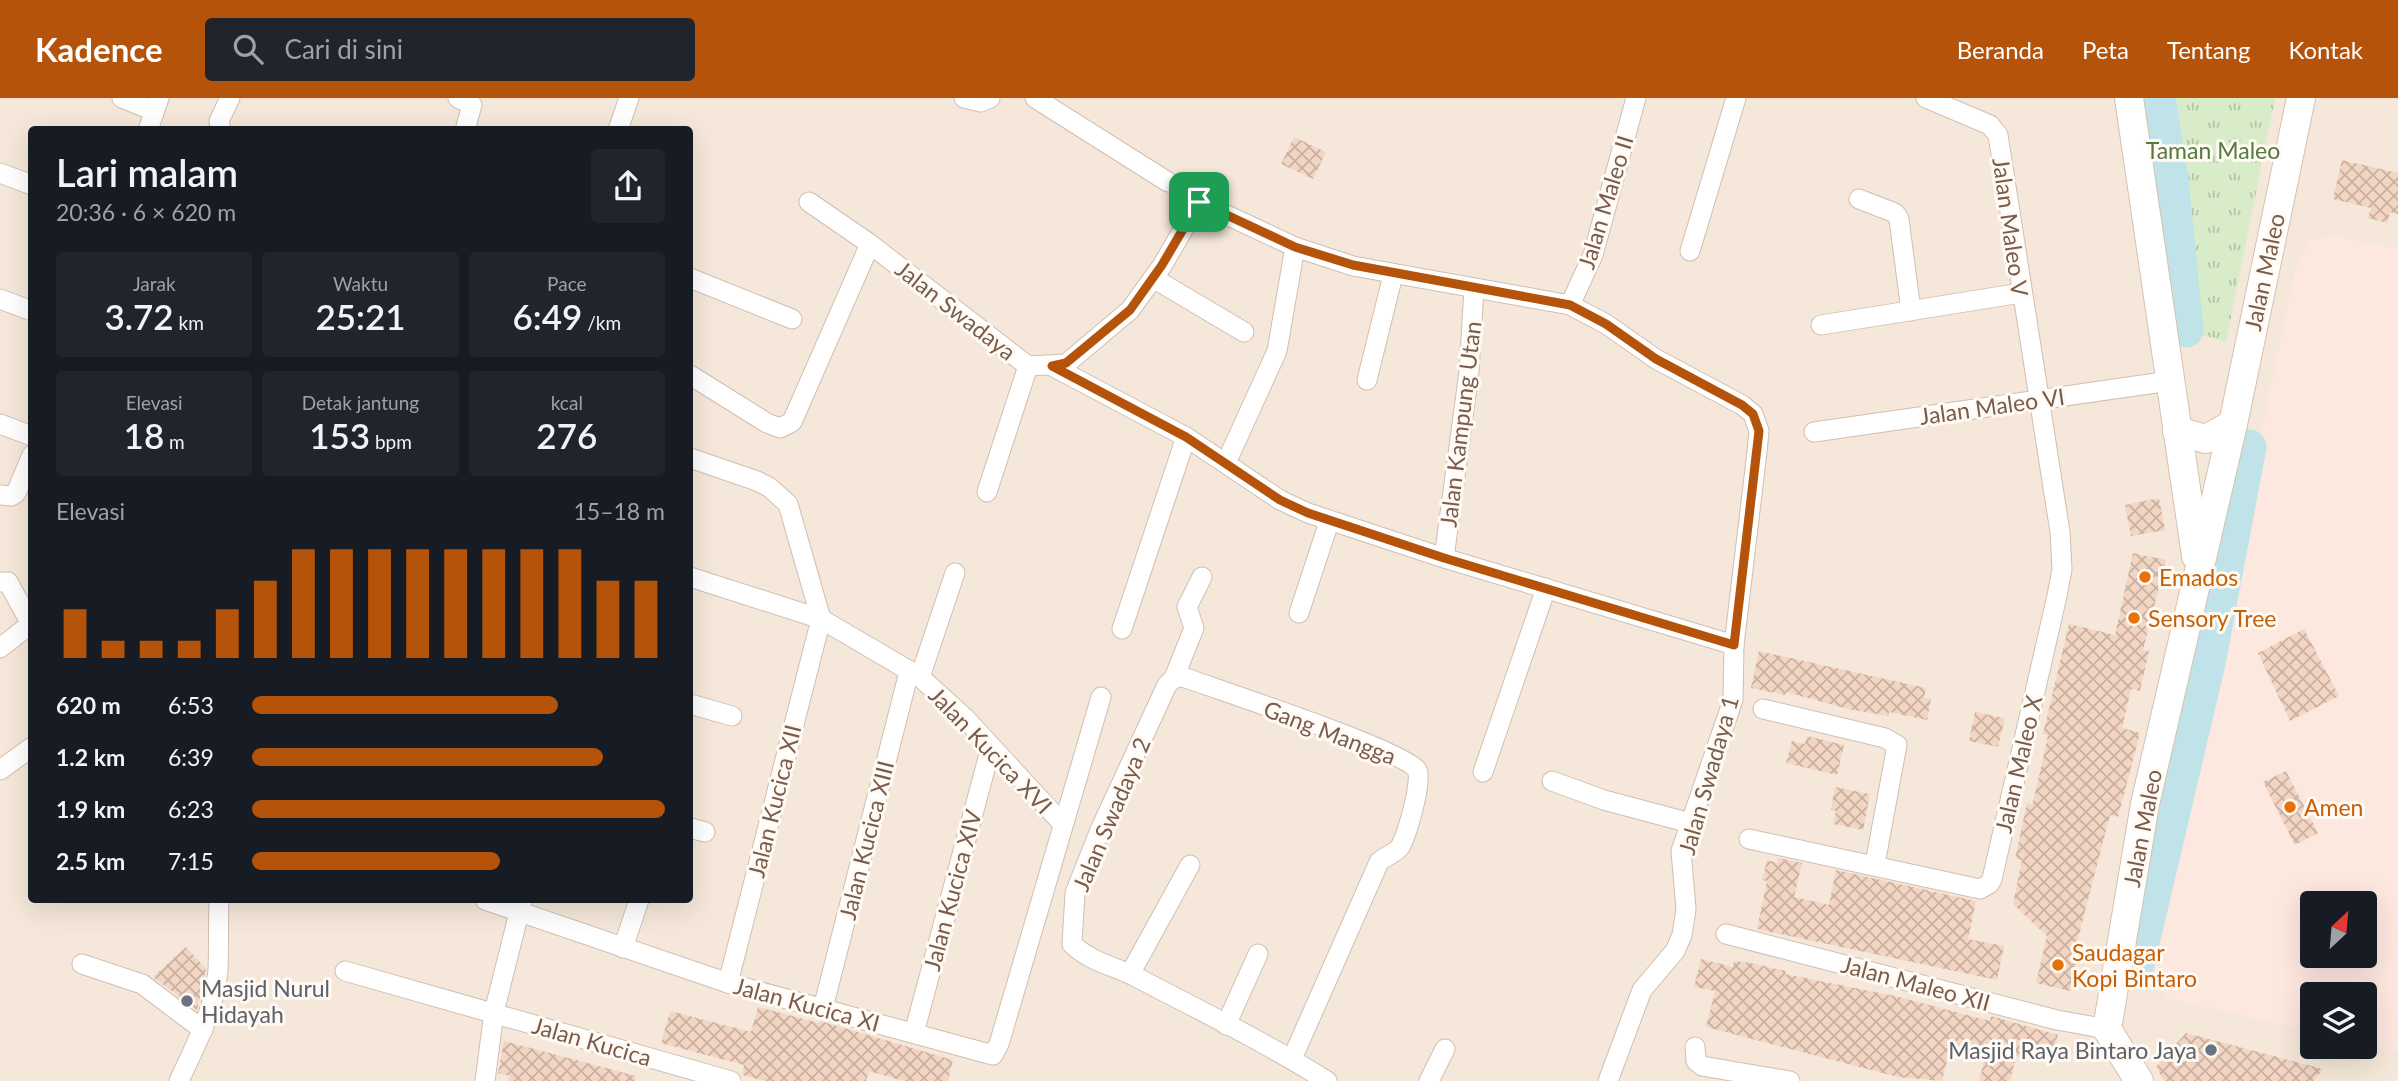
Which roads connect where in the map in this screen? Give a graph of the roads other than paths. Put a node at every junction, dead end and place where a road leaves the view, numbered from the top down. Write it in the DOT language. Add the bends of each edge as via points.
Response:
graph roads {
  1 [pos="122,98"];
  2 [pos="230,98"];
  3 [pos="458,98"];
  4 [pos="629,98"];
  5 [pos="964,98"];
  6 [pos="990,98"];
  7 [pos="1035,98"];
  8 [pos="1636,98"];
  9 [pos="1736,98"];
  10 [pos="1926,98"];
  11 [pos="2129,98"];
  12 [pos="2301,98"];
  13 [pos="153,113"];
  14 [pos="220,126"];
  15 [pos="466,126"];
  16 [pos="619,126"];
  17 [pos="0,173"];
  18 [pos="1168,183"];
  19 [pos="28,184"];
  20 [pos="1860,200"];
  21 [pos="809,202"];
  22 [pos="870,244"];
  23 [pos="1295,247"];
  24 [pos="1690,251"];
  25 [pos="1393,275"];
  26 [pos="1153,278"];
  27 [pos="693,279"];
  28 [pos="1474,288"];
  29 [pos="2021,293"];
  30 [pos="0,299"];
  31 [pos="1570,305"];
  32 [pos="28,310"];
  33 [pos="1911,311"];
  34 [pos="792,319"];
  35 [pos="1821,325"];
  36 [pos="1244,332"];
  37 [pos="1028,366"];
  38 [pos="1052,366"];
  39 [pos="693,377"];
  40 [pos="1367,380"];
  41 [pos="2170,381"];
  42 [pos="2037,400"];
  43 [pos="0,424"];
  44 [pos="2234,424"];
  45 [pos="2177,431"];
  46 [pos="1814,432"];
  47 [pos="28,434"];
  48 [pos="1186,437"];
  49 [pos="693,459"];
  50 [pos="1226,463"];
  51 [pos="28,465"];
  52 [pos="987,492"];
  53 [pos="0,495"];
  54 [pos="1329,522"];
  55 [pos="1444,558"];
  56 [pos="2197,569"];
  57 [pos="955,573"];
  58 [pos="1202,577"];
  59 [pos="693,578"];
  60 [pos="0,582"];
  61 [pos="1546,588"];
  62 [pos="1299,613"];
  63 [pos="28,619"];
  64 [pos="821,620"];
  65 [pos="28,626"];
  66 [pos="1122,629"];
  67 [pos="1734,645"];
  68 [pos="0,648"];
  69 [pos="915,675"];
  70 [pos="1174,678"];
  71 [pos="1101,697"];
  72 [pos="693,705"];
  73 [pos="1763,709"];
  74 [pos="732,716"];
  75 [pos="991,747"];
  76 [pos="28,750"];
  77 [pos="0,770"];
  78 [pos="1483,772"];
  79 [pos="1552,781"];
  80 [pos="1062,823"];
  81 [pos="1690,823"];
  82 [pos="1749,839"];
  83 [pos="1875,864"];
  84 [pos="1190,865"];
  85 [pos="219,903"];
  86 [pos="638,903"];
  87 [pos="520,905"];
  88 [pos="1726,934"];
  89 [pos="623,948"];
  90 [pos="1258,954"];
  91 [pos="82,964"];
  92 [pos="345,971"];
  93 [pos="1130,974"];
  94 [pos="728,983"];
  95 [pos="823,1008"];
  96 [pos="494,1012"];
  97 [pos="1226,1025"];
  98 [pos="203,1030"];
  99 [pos="2107,1030"];
  100 [pos="914,1033"];
  101 [pos="1695,1047"];
  102 [pos="1445,1049"];
  103 [pos="993,1055"];
  104 [pos="1292,1059"];
  105 [pos="183,1080"];
  106 [pos="485,1081"];
  107 [pos="731,1081"];
  108 [pos="1327,1081"];
  109 [pos="1429,1081"];
  110 [pos="1608,1081"];
  111 [pos="1790,1081"];
  112 [pos="2139,1081"];
  1 -- 13 [label="street"];
  2 -- 14 [label="street"];
  3 -- 15 [label="street" via="472,106"];
  4 -- 16 [label="street"];
  5 -- 6 [label="street" via="981,102"];
  7 -- 18 [label="street"];
  8 -- 31 [label="street, Jalan Maleo II" via="1593,255"];
  9 -- 24 [label="street"];
  10 -- 29 [label="street, Jalan Maleo V" via="1996,129"];
  11 -- 41 [label="street, Jalan Maleo"];
  12 -- 44 [label="street, Jalan Maleo"];
  17 -- 19 [label="street"];
  20 -- 33 [label="street" via="1895,213 1899,219"];
  21 -- 22 [label="street"];
  22 -- 37 [label="street, Jalan Swadaya"];
  22 -- 39 [label="street, Jalan Swadaya" via="792,422 780,428 767,423"];
  23 -- 25 [label="street, Jalan Swadaya"];
  23 -- 26 [label="street, Jalan Swadaya" via="1199,202"];
  23 -- 50 [label="street" via="1277,351"];
  25 -- 28 [label="street, Jalan Swadaya"];
  25 -- 40 [label="street"];
  26 -- 36 [label="street"];
  26 -- 38 [label="street, Jalan Swadaya" via="1130,310 1066,363"];
  27 -- 34 [label="street"];
  28 -- 31 [label="street, Jalan Swadaya"];
  28 -- 55 [label="street, Jalan Kampung Utan" via="1469,372"];
  29 -- 33 [label="street"];
  29 -- 42 [label="street, Jalan Maleo V"];
  30 -- 32 [label="street"];
  31 -- 67 [label="street, Jalan Swadaya" via="1753,414 1759,431"];
  33 -- 35 [label="street"];
  37 -- 38 [label="street, Jalan Swadaya"];
  37 -- 52 [label="street"];
  38 -- 48 [label="street"];
  41 -- 42 [label="street, Jalan Maleo VI"];
  41 -- 45 [label="street, Jalan Maleo"];
  42 -- 46 [label="street, Jalan Maleo VI"];
  42 -- 83 [label="street, Jalan Maleo X" via="2062,569 1992,879 1980,889"];
  43 -- 47 [label="street"];
  44 -- 45 [label="street" via="2206,439"];
  44 -- 56 [label="street, Jalan Maleo"];
  45 -- 56 [label="street, Jalan Maleo"];
  48 -- 50 [label="street"];
  48 -- 66 [label="street"];
  49 -- 64 [label="street" via="757,481 788,504"];
  50 -- 54 [label="street" via="1280,500"];
  51 -- 53 [label="street" via="16,494"];
  54 -- 55 [label="street"];
  54 -- 62 [label="street"];
  55 -- 61 [label="street"];
  56 -- 99 [label="street, Jalan Maleo" via="2145,804"];
  57 -- 69 [label="street, Jalan Kucica XIII"];
  58 -- 70 [label="street, Jalan Swadaya 2" via="1186,607 1194,628"];
  59 -- 64 [label="street, Jalan Kucica XVI"];
  60 -- 63 [label="street" via="8,582"];
  61 -- 67 [label="street"];
  61 -- 78 [label="street"];
  64 -- 69 [label="street, Jalan Kucica XVI"];
  64 -- 94 [label="street, Jalan Kucica XII"];
  65 -- 68 [label="street"];
  67 -- 81 [label="street, Jalan Swadaya 1" via="1728,720"];
  69 -- 75 [label="street, Jalan Kucica XVI"];
  69 -- 95 [label="street, Jalan Kucica XIII"];
  70 -- 93 [label="street, Jalan Swadaya 2" via="1100,830 1075,893 1072,944"];
  70 -- 104 [label="street, Gang Mangga" via="1184,677 1358,740 1416,769 1420,782 1400,848 1379,862"];
  71 -- 80 [label="street, Jalan Kucica XVI"];
  72 -- 74 [label="street"];
  73 -- 83 [label="street" via="1885,738 1897,745"];
  75 -- 80 [label="street, Jalan Kucica XVI"];
  75 -- 100 [label="street, Jalan Kucica XIV"];
  76 -- 77 [label="street"];
  79 -- 81 [label="street"];
  80 -- 103 [label="street, Jalan Kucica XVI"];
  81 -- 110 [label="street, Jalan Swadaya 1" via="1681,851 1686,909 1682,935 1675,951 1642,990"];
  82 -- 83 [label="street, Jalan Maleo X"];
  84 -- 93 [label="street"];
  85 -- 98 [label="street" via="218,971"];
  86 -- 89 [label="street"];
  87 -- 89 [label="street, Jalan Kucica XI"];
  87 -- 96 [label="street"];
  88 -- 99 [label="street, Jalan Maleo XII"];
  89 -- 94 [label="street, Jalan Kucica XI"];
  90 -- 97 [label="street"];
  91 -- 98 [label="street" via="142,984"];
  92 -- 96 [label="street, Jalan Kucica"];
  93 -- 97 [label="street, Jalan Swadaya 2"];
  94 -- 95 [label="street, Jalan Kucica XI"];
  95 -- 100 [label="street, Jalan Kucica XI"];
  96 -- 106 [label="street"];
  96 -- 107 [label="street, Jalan Kucica"];
  97 -- 104 [label="street, Jalan Swadaya 2"];
  98 -- 105 [label="street"];
  99 -- 112 [label="street"];
  100 -- 103 [label="street, Jalan Kucica XI"];
  101 -- 111 [label="street" via="1696,1061 1702,1066"];
  102 -- 109 [label="street"];
  104 -- 108 [label="street, Jalan Swadaya 2"];
}
